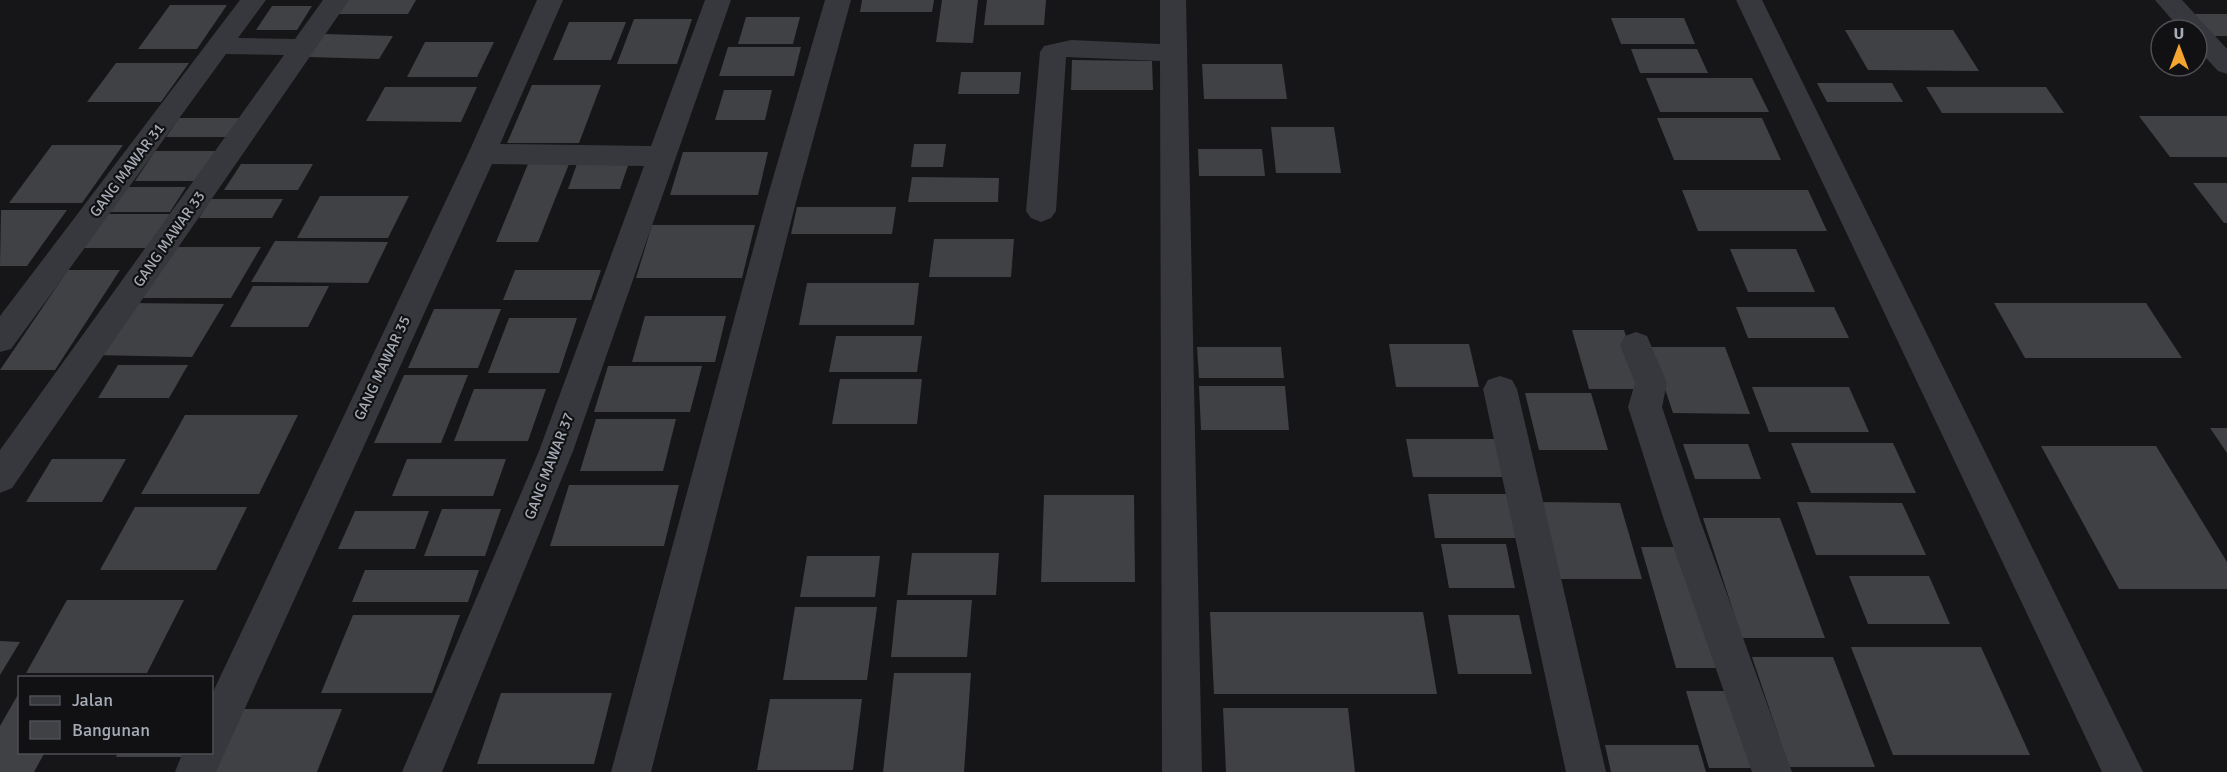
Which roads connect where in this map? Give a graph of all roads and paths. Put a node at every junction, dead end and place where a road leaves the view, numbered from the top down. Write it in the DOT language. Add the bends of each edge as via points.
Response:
graph roads {
  1 [pos="253,0"];
  2 [pos="336,0"];
  3 [pos="550,0"];
  4 [pos="718,0"];
  5 [pos="838,0"];
  6 [pos="1173,0"];
  7 [pos="1749,0"];
  8 [pos="2168,0"];
  9 [pos="2184,18"];
  10 [pos="2209,45"];
  11 [pos="220,46"];
  12 [pos="304,47"];
  13 [pos="1174,52"];
  14 [pos="2227,65"];
  15 [pos="482,154"];
  16 [pos="662,156"];
  17 [pos="1041,211"];
  18 [pos="0,340"];
  19 [pos="1636,345"];
  20 [pos="1500,389"];
  21 [pos="0,478"];
  22 [pos="213,734"];
  23 [pos="204,754"];
  24 [pos="195,772"];
  25 [pos="422,772"];
  26 [pos="631,772"];
  27 [pos="1182,772"];
  28 [pos="1586,772"];
  29 [pos="1773,772"];
  30 [pos="2123,772"];
  1 -- 11 [label="street, GANG MAWAR 31"];
  2 -- 12 [label="street, GANG MAWAR 33"];
  3 -- 15 [label="street, GANG MAWAR 35"];
  4 -- 16 [label="street, GANG MAWAR 37"];
  5 -- 26 [label="street"];
  6 -- 13 [label="street"];
  7 -- 30 [label="street"];
  8 -- 9 [label="street"];
  10 -- 14 [label="street"];
  11 -- 12 [label="street"];
  11 -- 18 [label="street, GANG MAWAR 31"];
  12 -- 21 [label="street, GANG MAWAR 33"];
  13 -- 17 [label="street" via="1071,48 1053,52"];
  13 -- 27 [label="street"];
  15 -- 16 [label="street"];
  15 -- 22 [label="street, GANG MAWAR 35"];
  16 -- 25 [label="street, GANG MAWAR 37" via="556,451"];
  19 -- 29 [label="street" via="1651,383 1646,407 1682,520"];
  20 -- 28 [label="street"];
  23 -- 24 [label="street"];
}
